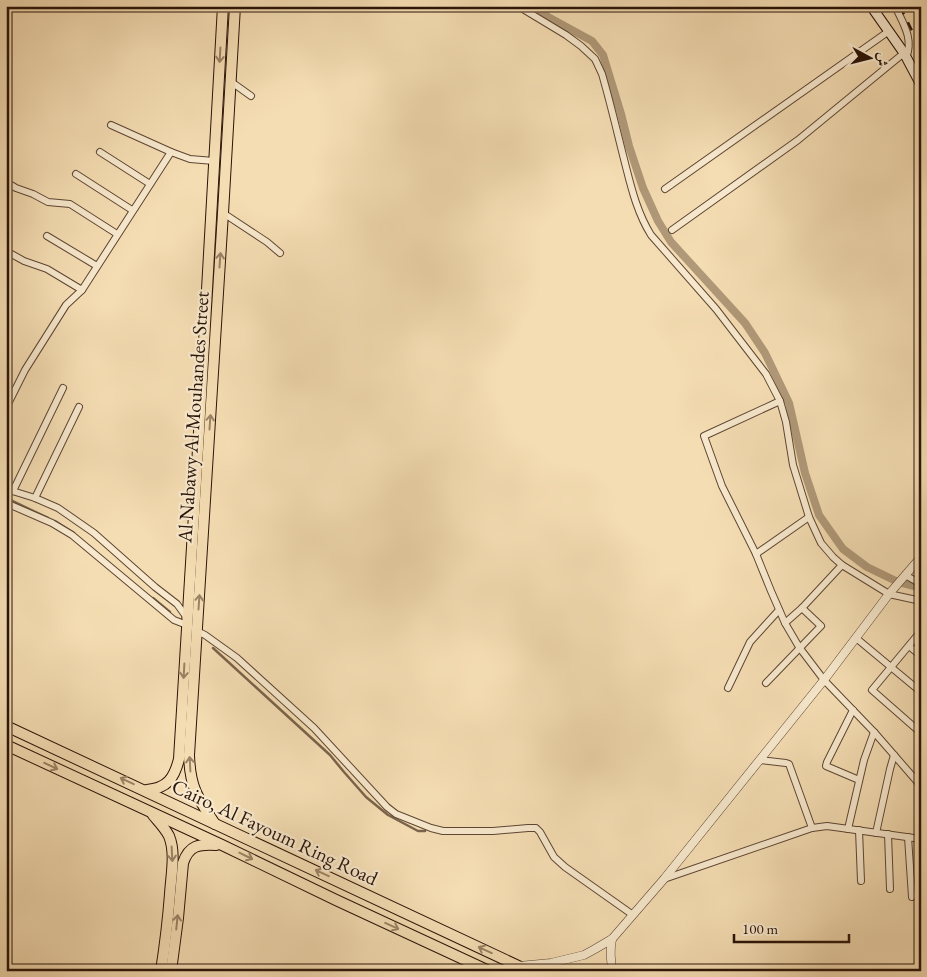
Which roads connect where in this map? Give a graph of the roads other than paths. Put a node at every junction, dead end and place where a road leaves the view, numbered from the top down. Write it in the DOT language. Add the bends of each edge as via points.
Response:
graph roads {
  1 [pos="223,6"];
  2 [pos="235,6"];
  3 [pos="518,6"];
  4 [pos="871,6"];
  5 [pos="894,6"];
  6 [pos="889,31"];
  7 [pos="905,56"];
  8 [pos="230,81"];
  9 [pos="921,85"];
  10 [pos="251,96"];
  11 [pos="111,125"];
  12 [pos="100,152"];
  13 [pos="171,152"];
  14 [pos="214,162"];
  15 [pos="76,174"];
  16 [pos="6,182"];
  17 [pos="150,184"];
  18 [pos="665,189"];
  19 [pos="132,210"];
  20 [pos="223,213"];
  21 [pos="672,230"];
  22 [pos="117,234"];
  23 [pos="47,236"];
  24 [pos="6,251"];
  25 [pos="280,253"];
  26 [pos="96,266"];
  27 [pos="82,290"];
  28 [pos="63,388"];
  29 [pos="780,401"];
  30 [pos="79,406"];
  31 [pos="6,408"];
  32 [pos="203,449"];
  33 [pos="10,490"];
  34 [pos="35,498"];
  35 [pos="6,503"];
  36 [pos="809,517"];
  37 [pos="756,554"];
  38 [pos="921,557"];
  39 [pos="842,565"];
  40 [pos="903,577"];
  41 [pos="921,584"];
  42 [pos="891,592"];
  43 [pos="921,601"];
  44 [pos="802,608"];
  45 [pos="779,610"];
  46 [pos="785,623"];
  47 [pos="187,625"];
  48 [pos="197,631"];
  49 [pos="921,631"];
  50 [pos="856,638"];
  51 [pos="909,646"];
  52 [pos="800,647"];
  53 [pos="921,656"];
  54 [pos="891,667"];
  55 [pos="824,680"];
  56 [pos="766,683"];
  57 [pos="728,688"];
  58 [pos="921,692"];
  59 [pos="853,710"];
  60 [pos="6,726"];
  61 [pos="874,732"];
  62 [pos="921,733"];
  63 [pos="6,746"];
  64 [pos="894,755"];
  65 [pos="75,757"];
  66 [pos="760,760"];
  67 [pos="67,773"];
  68 [pos="859,780"];
  69 [pos="921,786"];
  70 [pos="146,790"];
  71 [pos="150,812"];
  72 [pos="215,824"];
  73 [pos="812,828"];
  74 [pos="848,829"];
  75 [pos="859,830"];
  76 [pos="876,833"];
  77 [pos="888,834"];
  78 [pos="908,837"];
  79 [pos="921,838"];
  80 [pos="222,845"];
  81 [pos="664,879"];
  82 [pos="861,881"];
  83 [pos="344,883"];
  84 [pos="890,890"];
  85 [pos="912,897"];
  86 [pos="336,900"];
  87 [pos="633,915"];
  88 [pos="612,939"];
  89 [pos="524,969"];
  90 [pos="161,971"];
  91 [pos="171,971"];
  92 [pos="488,971"];
  93 [pos="613,971"];
  1 -- 14 [label="main road, Al Nabawy Al Mouhandes Street, one-way"];
  2 -- 8 [label="main road, Al Nabawy Al Mouhandes Street"];
  3 -- 29 [label="street" via="566,35 595,59 643,222 753,355"];
  4 -- 6 [label="main road"];
  5 -- 7 [label="street" via="908,37"];
  6 -- 7 [label="main road"];
  6 -- 18 [label="street"];
  7 -- 9 [label="main road"];
  7 -- 21 [label="street" via="798,140"];
  8 -- 10 [label="street"];
  8 -- 20 [label="main road, Al Nabawy Al Mouhandes Street"];
  11 -- 13 [label="street"];
  12 -- 17 [label="street"];
  13 -- 14 [label="street" via="190,159"];
  13 -- 17 [label="street"];
  14 -- 32 [label="main road, Al Nabawy Al Mouhandes Street"];
  15 -- 19 [label="street"];
  16 -- 22 [label="street" via="48,202 70,204"];
  17 -- 19 [label="street"];
  19 -- 22 [label="street"];
  20 -- 25 [label="street"];
  32 -- 20 [label="main road, Al Nabawy Al Mouhandes Street, one-way"];
  22 -- 26 [label="street"];
  23 -- 26 [label="street"];
  24 -- 27 [label="street" via="24,261 48,268"];
  26 -- 27 [label="street"];
  27 -- 31 [label="street" via="66,305 25,370"];
  28 -- 33 [label="street"];
  29 -- 36 [label="street" via="793,465"];
  29 -- 37 [label="street" via="704,436 722,486"];
  30 -- 34 [label="street"];
  32 -- 47 [label="main road, Al Nabawy Al Mouhandes Street"];
  48 -- 32 [label="main road, Al Nabawy Al Mouhandes Street, one-way"];
  33 -- 34 [label="street"];
  34 -- 47 [label="street" via="58,508 100,538 177,604"];
  35 -- 47 [label="street" via="72,535 174,620"];
  36 -- 37 [label="street"];
  36 -- 39 [label="street" via="821,543"];
  37 -- 45 [label="street"];
  38 -- 40 [label="street"];
  39 -- 42 [label="street"];
  39 -- 44 [label="street"];
  40 -- 41 [label="street"];
  40 -- 42 [label="street"];
  42 -- 43 [label="street"];
  42 -- 50 [label="street"];
  44 -- 46 [label="street"];
  44 -- 52 [label="street" via="821,626"];
  45 -- 46 [label="street"];
  45 -- 57 [label="street" via="750,642"];
  46 -- 52 [label="street"];
  47 -- 48 [label="main road"];
  47 -- 70 [label="main road, Al Nabawy Al Mouhandes Street, one-way" via="177,768 162,787"];
  72 -- 48 [label="main road, Al Nabawy Al Mouhandes Street, one-way" via="192,785 190,771"];
  48 -- 87 [label="street" via="237,658 314,728 396,814 443,830 536,828 564,867"];
  49 -- 51 [label="street"];
  50 -- 54 [label="street"];
  50 -- 55 [label="street"];
  51 -- 53 [label="street"];
  51 -- 54 [label="street"];
  52 -- 55 [label="street"];
  52 -- 56 [label="street"];
  54 -- 58 [label="street"];
  54 -- 62 [label="street" via="872,690"];
  55 -- 59 [label="street"];
  55 -- 66 [label="street"];
  59 -- 61 [label="street"];
  59 -- 68 [label="street" via="826,766"];
  60 -- 65 [label="main road, Cairo, Al Fayoum Ring Road"];
  61 -- 64 [label="street"];
  61 -- 68 [label="street"];
  63 -- 67 [label="main road, Cairo, Al Fayoum Ring Road, one-way"];
  64 -- 69 [label="street"];
  64 -- 76 [label="street"];
  65 -- 67 [label="main road"];
  70 -- 65 [label="main road, Cairo, Al Fayoum Ring Road, one-way"];
  66 -- 73 [label="street" via="789,764"];
  66 -- 81 [label="street"];
  67 -- 71 [label="main road, Cairo, Al Fayoum Ring Road"];
  68 -- 74 [label="street"];
  70 -- 72 [label="main road, Cairo, Al Fayoum Ring Road"];
  71 -- 80 [label="main road, Cairo, Al Fayoum Ring Road"];
  71 -- 90 [label="main road, one-way" via="164,828 172,848"];
  83 -- 72 [label="main road, Cairo, Al Fayoum Ring Road, one-way"];
  73 -- 74 [label="street"];
  73 -- 81 [label="street"];
  74 -- 75 [label="street"];
  75 -- 76 [label="street"];
  75 -- 82 [label="street"];
  76 -- 77 [label="street"];
  77 -- 78 [label="street"];
  77 -- 84 [label="street"];
  78 -- 79 [label="street"];
  78 -- 85 [label="street"];
  80 -- 86 [label="main road, Cairo, Al Fayoum Ring Road, one-way"];
  91 -- 80 [label="main road, one-way" via="185,856 194,847"];
  81 -- 87 [label="street"];
  83 -- 86 [label="main road"];
  89 -- 83 [label="main road, Cairo, Al Fayoum Ring Road, one-way"];
  86 -- 92 [label="main road, Cairo, Al Fayoum Ring Road, one-way"];
  87 -- 88 [label="street"];
  88 -- 89 [label="street" via="584,955"];
  88 -- 93 [label="street" via="610,959"];
}
